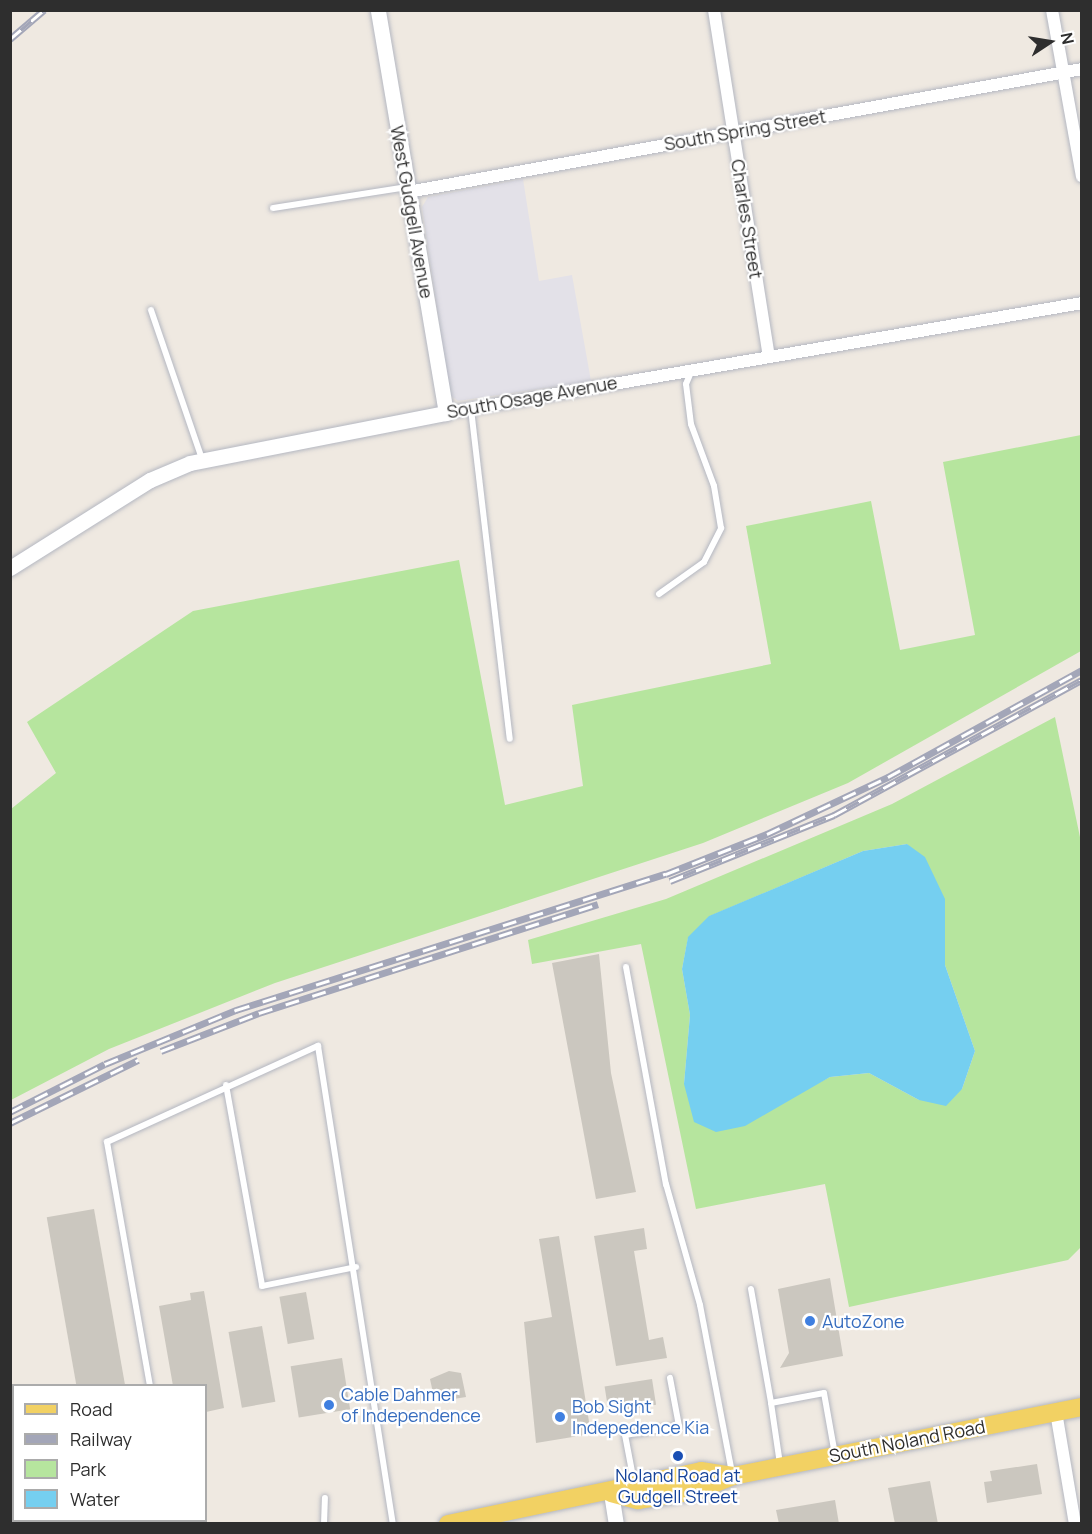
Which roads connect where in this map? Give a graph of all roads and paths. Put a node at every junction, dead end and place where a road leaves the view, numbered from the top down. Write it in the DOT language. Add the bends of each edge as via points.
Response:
graph roads {
  1 [pos="378,10"];
  2 [pos="714,10"];
  3 [pos="1052,10"];
  4 [pos="1082,69"];
  5 [pos="1063,73"];
  6 [pos="734,132"];
  7 [pos="1082,176"];
  8 [pos="408,189"];
  9 [pos="273,208"];
  10 [pos="1082,303"];
  11 [pos="151,310"];
  12 [pos="769,356"];
  13 [pos="696,369"];
  14 [pos="471,408"];
  15 [pos="446,413"];
  16 [pos="202,460"];
  17 [pos="10,568"];
  18 [pos="659,594"];
  19 [pos="510,739"];
  20 [pos="626,967"];
  21 [pos="226,1085"];
  22 [pos="356,1268"];
  23 [pos="751,1288"];
  24 [pos="670,1378"];
  25 [pos="150,1384"];
  26 [pos="771,1403"];
  27 [pos="1082,1407"];
  28 [pos="1056,1412"];
  29 [pos="835,1455"];
  30 [pos="781,1466"];
  31 [pos="733,1476"];
  32 [pos="634,1482"];
  33 [pos="611,1493"];
  34 [pos="325,1498"];
  35 [pos="324,1524"];
  36 [pos="393,1524"];
  37 [pos="448,1524"];
  38 [pos="616,1524"];
  39 [pos="1075,1524"];
  1 -- 8 [label="street, West Gudgell Avenue"];
  2 -- 6 [label="street, Charles Street"];
  3 -- 5 [label="street"];
  4 -- 5 [label="street, South Spring Street"];
  5 -- 6 [label="street, South Spring Street"];
  5 -- 7 [label="street"];
  6 -- 8 [label="street, South Spring Street"];
  6 -- 12 [label="street, Charles Street"];
  8 -- 9 [label="lane"];
  8 -- 15 [label="street, West Gudgell Avenue"];
  10 -- 12 [label="street, South Osage Avenue"];
  11 -- 16 [label="lane"];
  12 -- 13 [label="street, South Osage Avenue"];
  13 -- 14 [label="street, South Osage Avenue"];
  13 -- 18 [label="lane" via="687,384 690,424 714,486 722,528 704,562"];
  14 -- 15 [label="street, South Osage Avenue"];
  14 -- 19 [label="lane"];
  15 -- 16 [label="street, South Osage Avenue"];
  16 -- 17 [label="street, South Osage Avenue" via="150,480"];
  20 -- 31 [label="lane" via="666,1184 700,1305"];
  21 -- 22 [label="lane" via="262,1286"];
  21 -- 22 [label="lane" via="318,1046"];
  21 -- 25 [label="lane" via="107,1142"];
  22 -- 36 [label="lane"];
  23 -- 26 [label="lane"];
  24 -- 32 [label="lane" via="679,1426 625,1435"];
  26 -- 29 [label="lane" via="824,1393"];
  26 -- 30 [label="lane"];
  27 -- 28 [label="main road, South Noland Road"];
  28 -- 29 [label="main road, South Noland Road"];
  28 -- 39 [label="street"];
  29 -- 30 [label="main road, South Noland Road"];
  30 -- 31 [label="main road, South Noland Road"];
  31 -- 32 [label="main road, South Noland Road" via="701,1470"];
  31 -- 33 [label="main road, South Noland Road" via="696,1491 638,1500"];
  32 -- 33 [label="main road, South Noland Road"];
  33 -- 37 [label="main road, South Noland Road"];
  33 -- 38 [label="street"];
  34 -- 35 [label="lane"];
}
